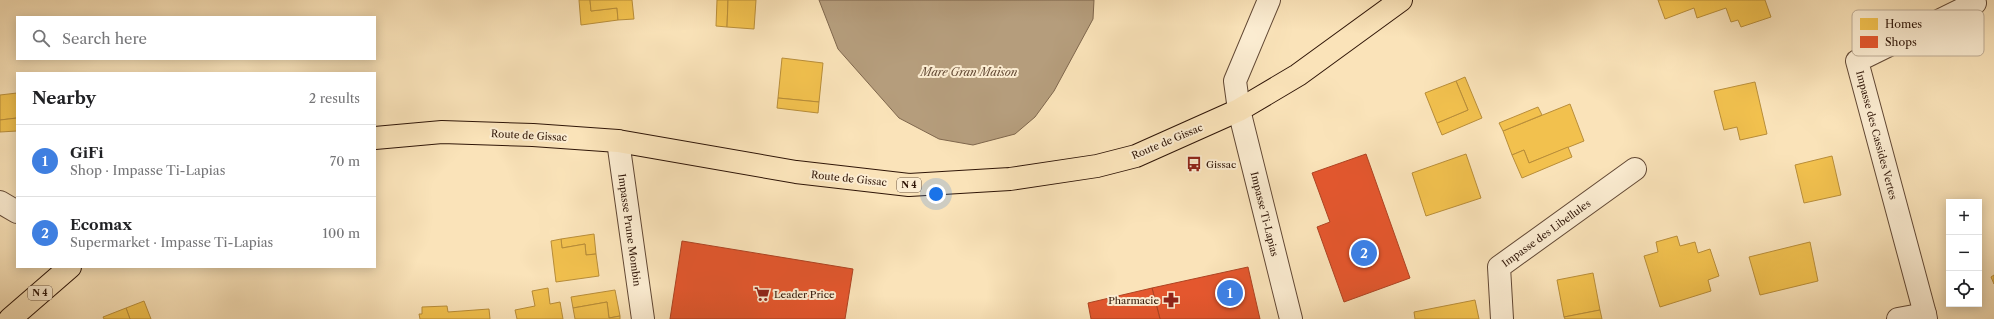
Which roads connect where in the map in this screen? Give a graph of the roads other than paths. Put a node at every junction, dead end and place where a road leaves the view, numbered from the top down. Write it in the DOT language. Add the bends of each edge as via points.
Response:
graph roads {
  1 [pos="1269,0"];
  2 [pos="1401,0"];
  3 [pos="1975,3"];
  4 [pos="1961,10"];
  5 [pos="1867,56"];
  6 [pos="1239,110"];
  7 [pos="376,138"];
  8 [pos="618,141"];
  9 [pos="1635,169"];
  10 [pos="0,202"];
  11 [pos="16,211"];
  12 [pos="69,268"];
  13 [pos="1925,316"];
  14 [pos="10,319"];
  15 [pos="643,319"];
  16 [pos="1291,319"];
  17 [pos="1502,319"];
  18 [pos="1898,319"];
  1 -- 6 [label="street, Impasse Ti-Lapias" via="1235,81"];
  2 -- 6 [label="main road, Route de Gissac / N 4" via="1298,75"];
  3 -- 4 [label="street, Impasse des Cassides Vertes"];
  5 -- 13 [label="street, Impasse des Cassides Vertes" via="1857,61"];
  6 -- 8 [label="main road, Route de Gissac / N 4" via="1136,156 1097,166 1010,179 909,185 796,172"];
  6 -- 16 [label="street, Impasse Ti-Lapias"];
  7 -- 8 [label="main road, Route de Gissac / N 4" via="442,132"];
  8 -- 15 [label="street, Impasse Prune Mombin"];
  9 -- 17 [label="street, Impasse des Libellules" via="1499,267"];
  10 -- 11 [label="street"];
  12 -- 14 [label="main road, N 4"];
  13 -- 18 [label="street"];
}
